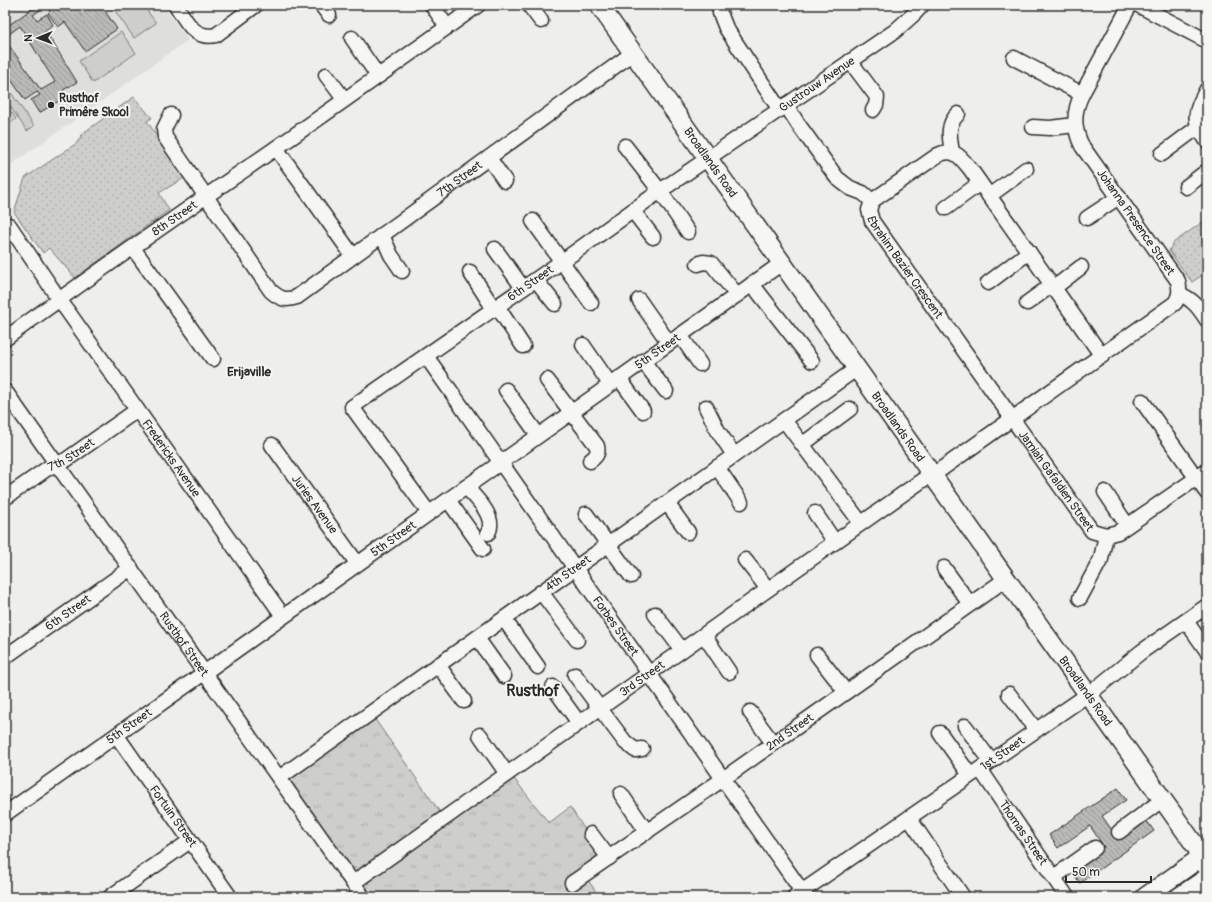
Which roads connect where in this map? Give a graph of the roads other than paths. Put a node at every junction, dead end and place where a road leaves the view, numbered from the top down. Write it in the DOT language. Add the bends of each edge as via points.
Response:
graph roads {
  1 [pos="176,5"];
  2 [pos="256,5"];
  3 [pos="432,5"];
  4 [pos="529,5"];
  5 [pos="599,5"];
  6 [pos="720,5"];
  7 [pos="732,5"];
  8 [pos="922,5"];
  9 [pos="1130,5"];
  10 [pos="1138,5"];
  11 [pos="475,6"];
  12 [pos="541,21"];
  13 [pos="447,27"];
  14 [pos="352,38"];
  15 [pos="1207,41"];
  16 [pos="633,53"];
  17 [pos="1014,58"];
  18 [pos="850,61"];
  19 [pos="326,75"];
  20 [pos="378,76"];
  21 [pos="1207,89"];
  22 [pos="1082,94"];
  23 [pos="344,100"];
  24 [pos="783,108"];
  25 [pos="873,110"];
  26 [pos="958,114"];
  27 [pos="171,115"];
  28 [pos="1075,125"];
  29 [pos="1033,127"];
  30 [pos="1198,127"];
  31 [pos="1207,142"];
  32 [pos="625,146"];
  33 [pos="276,148"];
  34 [pos="952,152"];
  35 [pos="1162,154"];
  36 [pos="488,158"];
  37 [pos="708,159"];
  38 [pos="1026,169"];
  39 [pos="1207,171"];
  40 [pos="505,181"];
  41 [pos="980,183"];
  42 [pos="1186,187"];
  43 [pos="660,191"];
  44 [pos="205,196"];
  45 [pos="989,196"];
  46 [pos="1119,198"];
  47 [pos="872,202"];
  48 [pos="946,208"];
  49 [pos="633,211"];
  50 [pos="1088,218"];
  51 [pos="533,221"];
  52 [pos="8,225"];
  53 [pos="688,232"];
  54 [pos="382,235"];
  55 [pos="653,237"];
  56 [pos="133,248"];
  57 [pos="495,249"];
  58 [pos="1029,252"];
  59 [pos="354,256"];
  60 [pos="561,262"];
  61 [pos="782,263"];
  62 [pos="698,264"];
  63 [pos="1081,267"];
  64 [pos="402,271"];
  65 [pos="470,272"];
  66 [pos="536,280"];
  67 [pos="988,283"];
  68 [pos="752,284"];
  69 [pos="1053,286"];
  70 [pos="523,288"];
  71 [pos="1179,294"];
  72 [pos="737,295"];
  73 [pos="59,299"];
  74 [pos="640,300"];
  75 [pos="591,303"];
  76 [pos="1027,303"];
  77 [pos="555,304"];
  78 [pos="496,308"];
  79 [pos="1207,320"];
  80 [pos="5,339"];
  81 [pos="675,339"];
  82 [pos="583,345"];
  83 [pos="523,346"];
  84 [pos="426,356"];
  85 [pos="1102,356"];
  86 [pos="213,359"];
  87 [pos="643,361"];
  88 [pos="812,361"];
  89 [pos="700,364"];
  90 [pos="856,369"];
  91 [pos="547,380"];
  92 [pos="615,381"];
  93 [pos="506,390"];
  94 [pos="5,391"];
  95 [pos="666,391"];
  96 [pos="1142,401"];
  97 [pos="706,407"];
  98 [pos="850,409"];
  99 [pos="137,410"];
  100 [pos="643,411"];
  101 [pos="572,412"];
  102 [pos="1012,419"];
  103 [pos="784,420"];
  104 [pos="538,435"];
  105 [pos="803,444"];
  106 [pos="272,445"];
  107 [pos="734,455"];
  108 [pos="590,461"];
  109 [pos="500,462"];
  110 [pos="57,464"];
  111 [pos="717,468"];
  112 [pos="1202,474"];
  113 [pos="932,475"];
  114 [pos="466,487"];
  115 [pos="1105,492"];
  116 [pos="1207,493"];
  117 [pos="5,498"];
  118 [pos="448,500"];
  119 [pos="741,502"];
  120 [pos="667,503"];
  121 [pos="429,513"];
  122 [pos="815,513"];
  123 [pos="586,514"];
  124 [pos="861,523"];
  125 [pos="1127,525"];
  126 [pos="688,532"];
  127 [pos="488,533"];
  128 [pos="1106,535"];
  129 [pos="835,542"];
  130 [pos="608,544"];
  131 [pos="483,549"];
  132 [pos="745,560"];
  133 [pos="357,563"];
  134 [pos="130,568"];
  135 [pos="574,568"];
  136 [pos="944,568"];
  137 [pos="631,576"];
  138 [pos="1006,579"];
  139 [pos="768,589"];
  140 [pos="541,592"];
  141 [pos="1080,598"];
  142 [pos="970,604"];
  143 [pos="1207,606"];
  144 [pos="655,614"];
  145 [pos="283,616"];
  146 [pos="504,619"];
  147 [pos="1186,621"];
  148 [pos="704,635"];
  149 [pos="477,638"];
  150 [pos="577,640"];
  151 [pos="682,650"];
  152 [pos="1207,651"];
  153 [pos="817,655"];
  154 [pos="5,657"];
  155 [pos="438,665"];
  156 [pos="538,667"];
  157 [pos="204,672"];
  158 [pos="730,672"];
  159 [pos="575,674"];
  160 [pos="648,674"];
  161 [pos="504,676"];
  162 [pos="552,687"];
  163 [pos="846,692"];
  164 [pos="1009,694"];
  165 [pos="1088,695"];
  166 [pos="464,701"];
  167 [pos="600,708"];
  168 [pos="750,712"];
  169 [pos="579,723"];
  170 [pos="965,726"];
  171 [pos="1036,730"];
  172 [pos="940,733"];
  173 [pos="480,735"];
  174 [pos="117,736"];
  175 [pos="773,744"];
  176 [pos="642,749"];
  177 [pos="980,769"];
  178 [pos="507,774"];
  179 [pos="279,778"];
  180 [pos="723,779"];
  181 [pos="620,794"];
  182 [pos="1162,800"];
  183 [pos="634,802"];
  184 [pos="5,814"];
  185 [pos="909,818"];
  186 [pos="650,829"];
  187 [pos="1119,832"];
  188 [pos="591,834"];
  189 [pos="190,840"];
  190 [pos="1095,848"];
  191 [pos="1204,855"];
  192 [pos="609,858"];
  193 [pos="1054,877"];
  194 [pos="1207,878"];
  195 [pos="353,883"];
  196 [pos="572,884"];
  197 [pos="801,895"];
  198 [pos="110,897"];
  199 [pos="230,897"];
  200 [pos="363,897"];
  201 [pos="963,897"];
  202 [pos="1067,897"];
  203 [pos="1145,897"];
  204 [pos="1179,897"];
  1 -- 2 [label="street" via="194,31 204,36 216,35"];
  3 -- 13 [label="street"];
  4 -- 12 [label="street"];
  5 -- 16 [label="main road, Broadlands Road"];
  6 -- 7 [label="street"];
  6 -- 24 [label="street" via="720,13 726,28"];
  8 -- 18 [label="street, Gustrouw Avenue" via="895,31"];
  9 -- 22 [label="street, Johanna Presence Street"];
  10 -- 15 [label="street"];
  11 -- 13 [label="street, 8th Street"];
  13 -- 20 [label="street, 8th Street"];
  14 -- 20 [label="street"];
  16 -- 36 [label="street, 7th Street"];
  16 -- 37 [label="main road, Broadlands Road"];
  17 -- 22 [label="street"];
  18 -- 24 [label="street, Gustrouw Avenue"];
  18 -- 25 [label="street" via="877,97"];
  19 -- 23 [label="street"];
  20 -- 23 [label="street, 8th Street"];
  21 -- 30 [label="street" via="1197,108"];
  22 -- 28 [label="street, Johanna Presence Street" via="1076,108"];
  23 -- 33 [label="street, 8th Street"];
  24 -- 37 [label="street, Gustrouw Avenue"];
  24 -- 47 [label="street" via="798,124 837,178 850,188 863,192"];
  26 -- 34 [label="street" via="951,124"];
  27 -- 44 [label="street" via="164,129 165,137"];
  28 -- 29 [label="street"];
  28 -- 46 [label="street, Johanna Presence Street" via="1082,146"];
  30 -- 31 [label="street"];
  30 -- 35 [label="street"];
  32 -- 43 [label="street"];
  33 -- 44 [label="street, 8th Street"];
  33 -- 59 [label="street"];
  34 -- 41 [label="street" via="960,156"];
  34 -- 47 [label="street, Ebrahim Bazier Crescent" via="942,152"];
  36 -- 40 [label="street"];
  36 -- 54 [label="street, 7th Street"];
  37 -- 43 [label="street, 6th Street"];
  37 -- 61 [label="main road, Broadlands Road"];
  38 -- 45 [label="street"];
  39 -- 42 [label="street"];
  41 -- 45 [label="street"];
  41 -- 48 [label="street"];
  43 -- 49 [label="street, 6th Street"];
  43 -- 53 [label="street"];
  44 -- 56 [label="street, 8th Street"];
  44 -- 59 [label="street, 7th Street" via="271,291 278,297 289,300 297,297"];
  45 -- 58 [label="street"];
  46 -- 50 [label="street"];
  46 -- 71 [label="street, Johanna Presence Street" via="1178,282"];
  47 -- 102 [label="street, Ebrahim Bazier Crescent" via="869,210 872,221"];
  49 -- 55 [label="street"];
  49 -- 60 [label="street, 6th Street"];
  51 -- 60 [label="street"];
  52 -- 73 [label="street, Fredericks Avenue"];
  54 -- 59 [label="street, 7th Street"];
  54 -- 64 [label="street"];
  56 -- 73 [label="street, 8th Street"];
  56 -- 86 [label="street"];
  57 -- 70 [label="street"];
  58 -- 67 [label="street"];
  58 -- 69 [label="street"];
  60 -- 66 [label="street, 6th Street"];
  60 -- 75 [label="street"];
  61 -- 68 [label="street, 5th Street"];
  61 -- 90 [label="main road, Broadlands Road"];
  62 -- 72 [label="street" via="711,263"];
  63 -- 69 [label="street"];
  65 -- 78 [label="street"];
  66 -- 70 [label="street, 6th Street"];
  66 -- 77 [label="street"];
  68 -- 72 [label="street, 5th Street"];
  68 -- 88 [label="street"];
  69 -- 76 [label="street"];
  69 -- 85 [label="street"];
  70 -- 78 [label="street, 6th Street"];
  71 -- 79 [label="street" via="1194,302"];
  71 -- 85 [label="street" via="1172,306"];
  72 -- 81 [label="street, 5th Street"];
  73 -- 80 [label="street, 8th Street"];
  73 -- 99 [label="street, Fredericks Avenue"];
  74 -- 81 [label="street"];
  78 -- 83 [label="street"];
  78 -- 84 [label="street, 6th Street"];
  81 -- 87 [label="street, 5th Street"];
  81 -- 89 [label="street"];
  82 -- 92 [label="street"];
  84 -- 109 [label="street, Forbes Street"];
  84 -- 121 [label="street, 6th Street" via="352,407"];
  85 -- 102 [label="street"];
  87 -- 92 [label="street, 5th Street"];
  87 -- 95 [label="street"];
  90 -- 103 [label="street, 4th Street"];
  90 -- 113 [label="main road, Broadlands Road"];
  91 -- 101 [label="street"];
  92 -- 100 [label="street"];
  92 -- 101 [label="street, 5th Street"];
  93 -- 104 [label="street"];
  94 -- 110 [label="street, Rusthof Street"];
  96 -- 112 [label="street"];
  97 -- 107 [label="street"];
  98 -- 105 [label="street"];
  99 -- 110 [label="street, 7th Street"];
  99 -- 145 [label="street, Fredericks Avenue"];
  101 -- 104 [label="street, 5th Street"];
  101 -- 108 [label="street" via="597,446 597,453"];
  102 -- 113 [label="street"];
  102 -- 128 [label="street, Jamiah Gafaldien Street" via="1089,527 1097,533"];
  103 -- 105 [label="street"];
  103 -- 107 [label="street, 4th Street"];
  104 -- 109 [label="street, 5th Street"];
  105 -- 124 [label="street"];
  106 -- 133 [label="street, Juries Avenue"];
  107 -- 111 [label="street, 4th Street"];
  109 -- 114 [label="street, 5th Street"];
  109 -- 135 [label="street, Forbes Street"];
  110 -- 117 [label="street, 7th Street"];
  110 -- 134 [label="street, Rusthof Street"];
  111 -- 119 [label="street"];
  111 -- 120 [label="street, 4th Street"];
  112 -- 116 [label="street"];
  112 -- 125 [label="street, Jamiah Gafaldien Street"];
  113 -- 124 [label="street, 3rd Street"];
  113 -- 138 [label="main road, Broadlands Road"];
  114 -- 118 [label="street, 5th Street"];
  114 -- 127 [label="street" via="490,517"];
  115 -- 125 [label="street"];
  118 -- 121 [label="street, 5th Street"];
  118 -- 131 [label="street"];
  120 -- 126 [label="street"];
  120 -- 130 [label="street, 4th Street"];
  121 -- 133 [label="street, 5th Street"];
  122 -- 129 [label="street"];
  123 -- 130 [label="street"];
  124 -- 129 [label="street, 3rd Street"];
  125 -- 128 [label="street, Jamiah Gafaldien Street" via="1114,534"];
  128 -- 141 [label="street" via="1101,559"];
  129 -- 139 [label="street, 3rd Street"];
  130 -- 135 [label="street, 4th Street"];
  130 -- 137 [label="street"];
  132 -- 139 [label="street"];
  133 -- 145 [label="street, 5th Street"];
  134 -- 154 [label="street, 6th Street"];
  134 -- 157 [label="street, Rusthof Street"];
  135 -- 140 [label="street, 4th Street"];
  135 -- 160 [label="street, Forbes Street"];
  136 -- 142 [label="street"];
  138 -- 142 [label="street, 2nd Street"];
  138 -- 165 [label="main road, Broadlands Road"];
  139 -- 148 [label="street, 3rd Street"];
  140 -- 146 [label="street, 4th Street"];
  140 -- 150 [label="street"];
  142 -- 163 [label="street, 2nd Street"];
  143 -- 147 [label="street, 1st Street"];
  144 -- 151 [label="street"];
  145 -- 157 [label="street, 5th Street"];
  146 -- 149 [label="street, 4th Street"];
  146 -- 156 [label="street"];
  147 -- 152 [label="street"];
  147 -- 165 [label="street, 1st Street" via="1141,652"];
  148 -- 151 [label="street, 3rd Street"];
  148 -- 158 [label="street"];
  149 -- 155 [label="street, 4th Street"];
  149 -- 161 [label="street"];
  151 -- 160 [label="street, 3rd Street"];
  153 -- 163 [label="street"];
  155 -- 166 [label="street"];
  155 -- 179 [label="street, 4th Street"];
  157 -- 174 [label="street, 5th Street"];
  157 -- 179 [label="street, Rusthof Street"];
  159 -- 167 [label="street"];
  160 -- 167 [label="street, 3rd Street"];
  160 -- 180 [label="street, Forbes Street"];
  162 -- 169 [label="street"];
  163 -- 175 [label="street, 2nd Street"];
  164 -- 171 [label="street"];
  165 -- 171 [label="street, 1st Street"];
  165 -- 182 [label="main road, Broadlands Road"];
  167 -- 169 [label="street, 3rd Street"];
  167 -- 176 [label="street" via="625,742 635,750"];
  168 -- 175 [label="street"];
  169 -- 178 [label="street, 3rd Street"];
  170 -- 177 [label="street"];
  171 -- 177 [label="street, 1st Street"];
  172 -- 177 [label="street"];
  173 -- 178 [label="street"];
  174 -- 184 [label="street, 5th Street"];
  174 -- 189 [label="street, Fortuin Street"];
  175 -- 180 [label="street, 2nd Street"];
  177 -- 185 [label="street, 1st Street"];
  177 -- 193 [label="street, Thomas Street"];
  178 -- 195 [label="street, 3rd Street"];
  179 -- 195 [label="street, Rusthof Street"];
  180 -- 186 [label="street, 2nd Street"];
  180 -- 197 [label="street, Forbes Street"];
  181 -- 186 [label="street"];
  182 -- 187 [label="street"];
  182 -- 191 [label="main road, Broadlands Road"];
  183 -- 186 [label="street"];
  185 -- 197 [label="street, 1st Street"];
  185 -- 201 [label="street"];
  186 -- 192 [label="street, 2nd Street"];
  188 -- 192 [label="street"];
  189 -- 198 [label="street"];
  189 -- 199 [label="street, Fortuin Street"];
  190 -- 193 [label="street"];
  191 -- 203 [label="main road"];
  192 -- 196 [label="street, 2nd Street"];
  193 -- 202 [label="street, Thomas Street"];
  194 -- 204 [label="main road"];
  195 -- 200 [label="street, Rusthof Street"];
}
